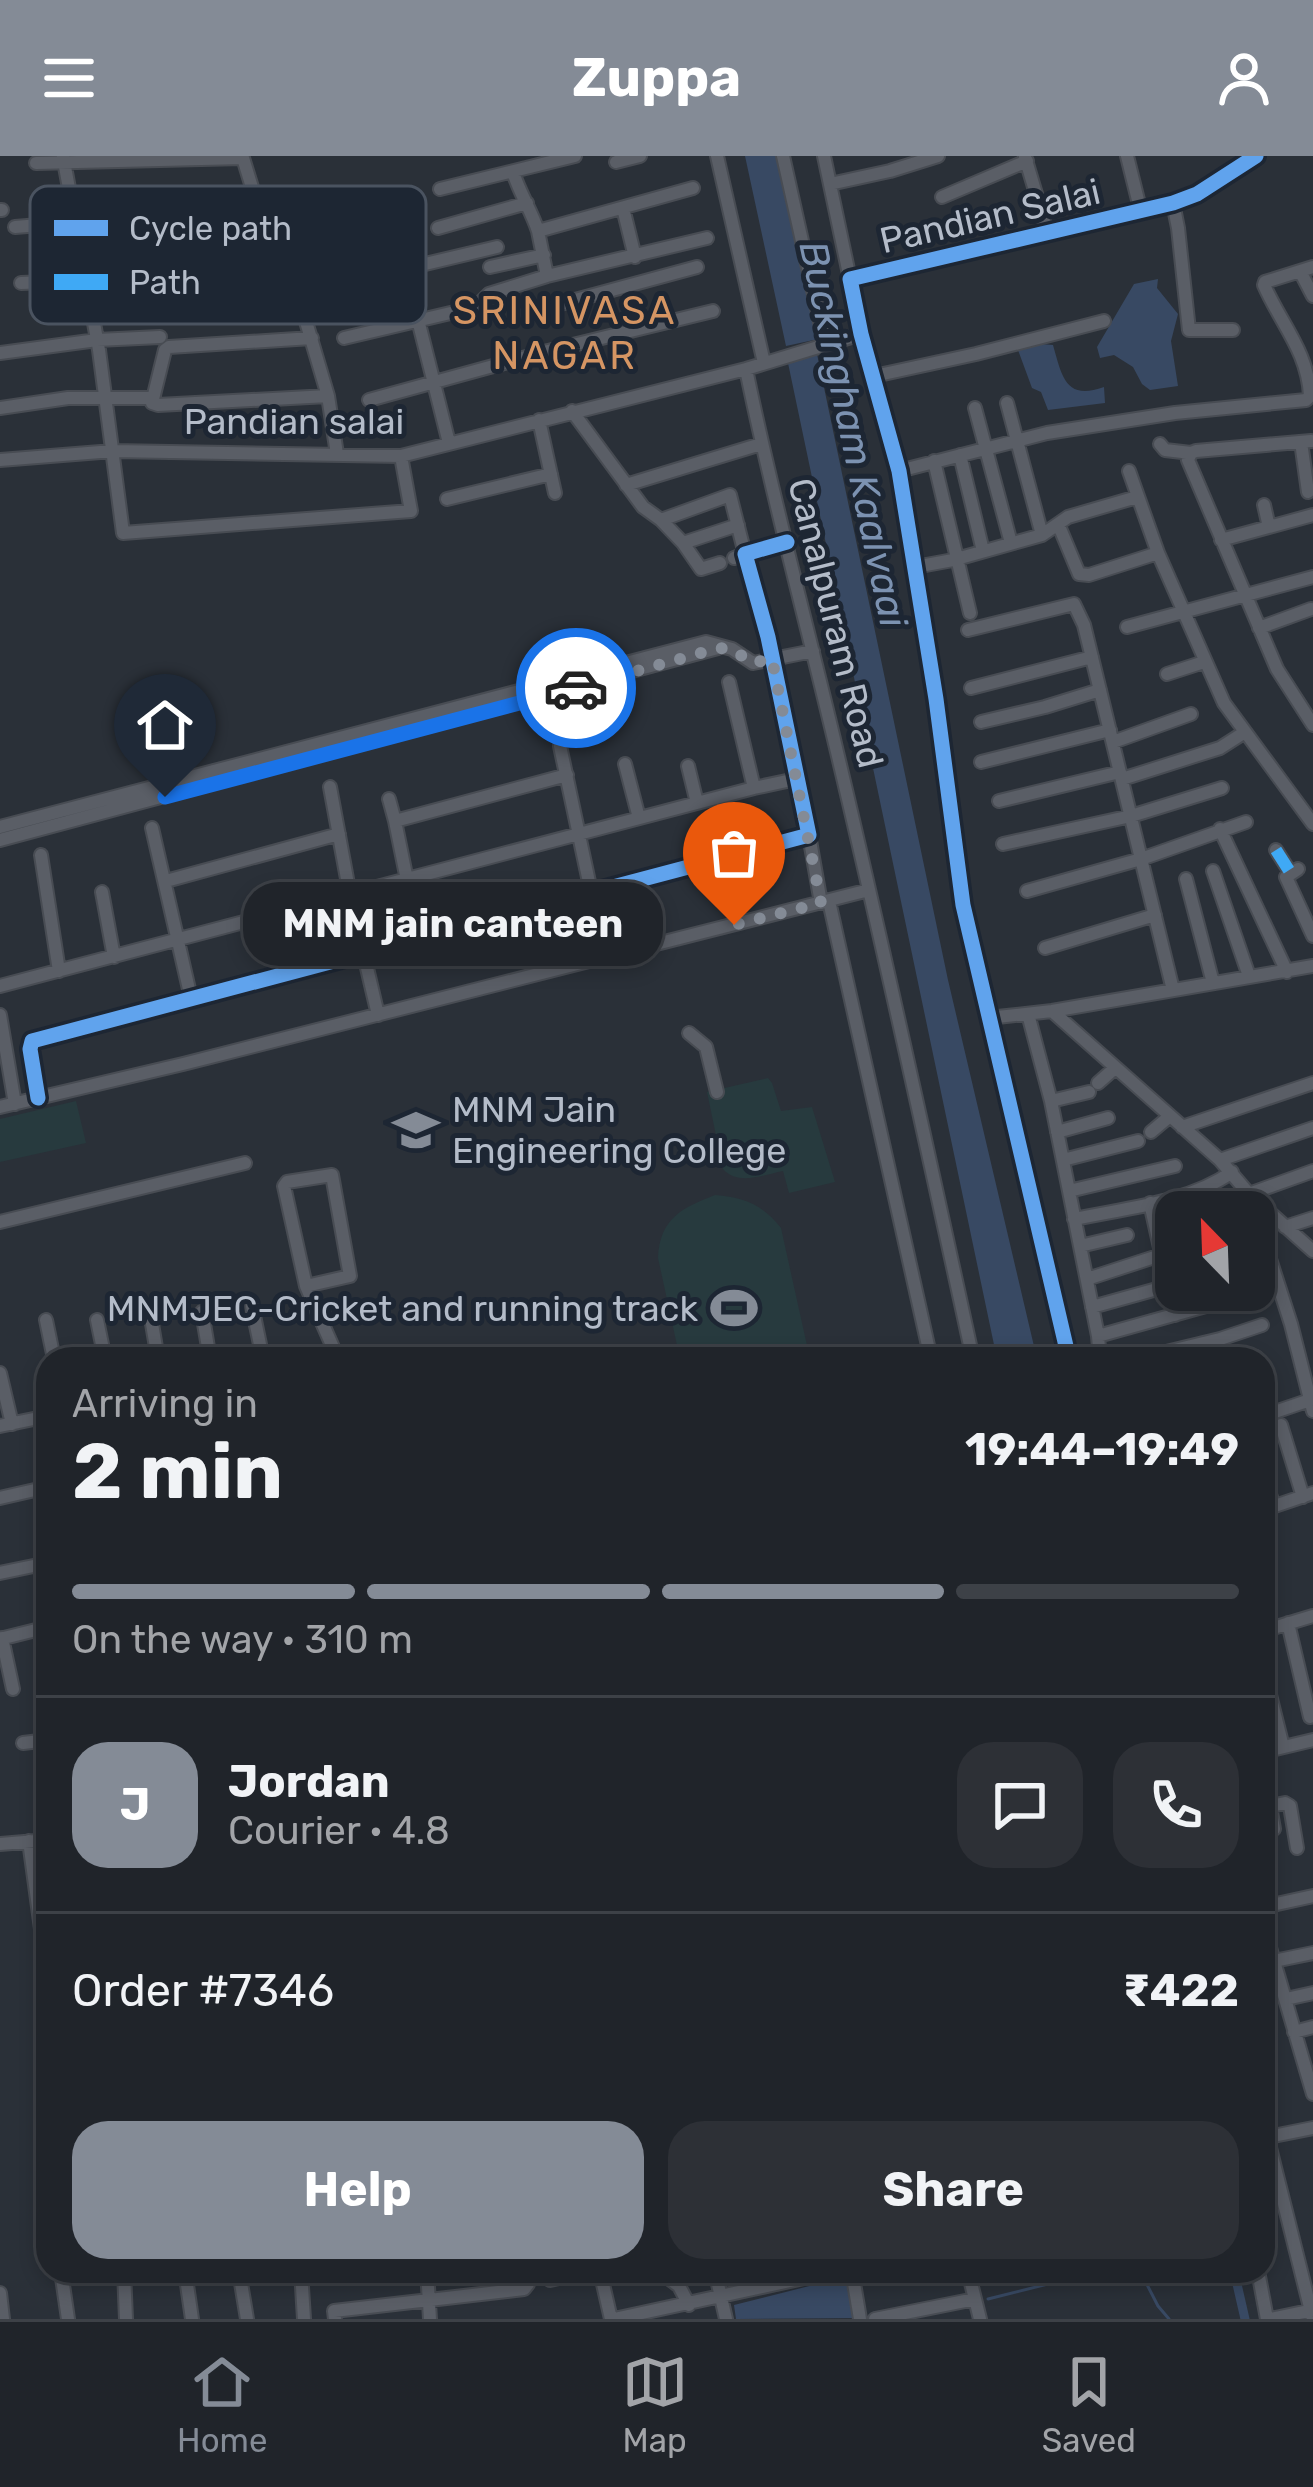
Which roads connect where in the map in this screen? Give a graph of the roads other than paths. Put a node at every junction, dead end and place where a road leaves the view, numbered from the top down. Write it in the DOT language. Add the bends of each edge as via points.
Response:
graph roads {
  1 [pos="575,156"];
  2 [pos="640,156"];
  3 [pos="717,156"];
  4 [pos="783,156"];
  5 [pos="824,156"];
  6 [pos="938,156"];
  7 [pos="1127,156"];
  8 [pos="1256,156"];
  9 [pos="250,157"];
  10 [pos="64,159"];
  11 [pos="1026,159"];
  12 [pos="616,162"];
  13 [pos="36,163"];
  14 [pos="513,172"];
  15 [pos="830,184"];
  16 [pos="693,188"];
  17 [pos="440,189"];
  18 [pos="942,197"];
  19 [pos="1173,202"];
  20 [pos="526,203"];
  21 [pos="623,208"];
  22 [pos="1141,212"];
  23 [pos="30,226"];
  24 [pos="15,227"];
  25 [pos="438,228"];
  26 [pos="538,231"];
  27 [pos="1048,234"];
  28 [pos="707,238"];
  29 [pos="497,247"];
  30 [pos="544,255"];
  31 [pos="635,257"];
  32 [pos="426,263"];
  33 [pos="601,265"];
  34 [pos="490,267"];
  35 [pos="698,267"];
  36 [pos="1306,269"];
  37 [pos="547,276"];
  38 [pos="850,279"];
  39 [pos="21,283"];
  40 [pos="30,283"];
  41 [pos="609,292"];
  42 [pos="1313,296"];
  43 [pos="713,311"];
  44 [pos="526,313"];
  45 [pos="426,319"];
  46 [pos="1104,321"];
  47 [pos="95,324"];
  48 [pos="307,324"];
  49 [pos="405,324"];
  50 [pos="419,324"];
  51 [pos="1234,330"];
  52 [pos="861,334"];
  53 [pos="160,337"];
  54 [pos="311,338"];
  55 [pos="344,338"];
  56 [pos="98,340"];
  57 [pos="825,344"];
  58 [pos="0,353"];
  59 [pos="764,363"];
  60 [pos="746,369"];
  61 [pos="874,376"];
  62 [pos="434,382"];
  63 [pos="105,396"];
  64 [pos="328,396"];
  65 [pos="151,398"];
  66 [pos="369,400"];
  67 [pos="1007,403"];
  68 [pos="0,408"];
  69 [pos="975,408"];
  70 [pos="572,411"];
  71 [pos="539,420"];
  72 [pos="1017,441"];
  73 [pos="1306,441"];
  74 [pos="449,443"];
  75 [pos="1160,444"];
  76 [pos="761,445"];
  77 [pos="986,448"];
  78 [pos="113,451"];
  79 [pos="1191,453"];
  80 [pos="337,454"];
  81 [pos="960,455"];
  82 [pos="401,456"];
  83 [pos="0,460"];
  84 [pos="934,461"];
  85 [pos="899,471"];
  86 [pos="1129,471"];
  87 [pos="550,474"];
  88 [pos="626,485"];
  89 [pos="1308,492"];
  90 [pos="555,493"];
  91 [pos="1137,497"];
  92 [pos="447,499"];
  93 [pos="1264,505"];
  94 [pos="1313,515"];
  95 [pos="661,520"];
  96 [pos="738,525"];
  97 [pos="1059,526"];
  98 [pos="1269,527"];
  99 [pos="1042,535"];
  100 [pos="1221,540"];
  101 [pos="787,542"];
  102 [pos="683,543"];
  103 [pos="1011,543"];
  104 [pos="982,551"];
  105 [pos="1158,553"];
  106 [pos="733,558"];
  107 [pos="956,559"];
  108 [pos="915,568"];
  109 [pos="1313,577"];
  110 [pos="1244,594"];
  111 [pos="1311,609"];
  112 [pos="1183,610"];
  113 [pos="970,613"];
  114 [pos="1127,627"];
  115 [pos="1259,628"];
  116 [pos="968,630"];
  117 [pos="719,648"];
  118 [pos="813,651"];
  119 [pos="1092,657"];
  120 [pos="772,659"];
  121 [pos="1204,662"];
  122 [pos="995,666"];
  123 [pos="1167,674"];
  124 [pos="729,682"];
  125 [pos="997,682"];
  126 [pos="971,688"];
  127 [pos="1100,689"];
  128 [pos="1191,714"];
  129 [pos="980,722"];
  130 [pos="1313,724"];
  131 [pos="1245,732"];
  132 [pos="1111,736"];
  133 [pos="560,746"];
  134 [pos="981,762"];
  135 [pos="625,764"];
  136 [pos="688,766"];
  137 [pos="567,775"];
  138 [pos="1121,776"];
  139 [pos="796,779"];
  140 [pos="330,788"];
  141 [pos="754,788"];
  142 [pos="1222,788"];
  143 [pos="389,799"];
  144 [pos="999,801"];
  145 [pos="697,803"];
  146 [pos="1131,816"];
  147 [pos="639,818"];
  148 [pos="394,821"];
  149 [pos="1246,822"];
  150 [pos="1313,824"];
  151 [pos="0,827"];
  152 [pos="152,828"];
  153 [pos="1220,830"];
  154 [pos="339,834"];
  155 [pos="578,835"];
  156 [pos="809,835"];
  157 [pos="0,840"];
  158 [pos="1003,844"];
  159 [pos="1276,850"];
  160 [pos="41,855"];
  161 [pos="1141,859"];
  162 [pos="1213,871"];
  163 [pos="1186,879"];
  164 [pos="406,880"];
  165 [pos="166,881"];
  166 [pos="869,890"];
  167 [pos="1027,891"];
  168 [pos="102,892"];
  169 [pos="591,893"];
  170 [pos="350,896"];
  171 [pos="825,902"];
  172 [pos="1155,915"];
  173 [pos="1313,936"];
  174 [pos="178,940"];
  175 [pos="1045,948"];
  176 [pos="364,953"];
  177 [pos="115,956"];
  178 [pos="604,957"];
  179 [pos="1313,966"];
  180 [pos="59,971"];
  181 [pos="1287,971"];
  182 [pos="1250,976"];
  183 [pos="1213,982"];
  184 [pos="0,986"];
  185 [pos="1173,990"];
  186 [pos="191,998"];
  187 [pos="1052,1011"];
  188 [pos="1028,1014"];
  189 [pos="378,1015"];
  190 [pos="0,1016"];
  191 [pos="988,1018"];
  192 [pos="689,1034"];
  193 [pos="4,1058"];
  194 [pos="1115,1068"];
  195 [pos="1313,1083"];
  196 [pos="1137,1087"];
  197 [pos="717,1093"];
  198 [pos="38,1098"];
  199 [pos="1124,1098"];
  200 [pos="1051,1101"];
  201 [pos="8,1106"];
  202 [pos="1170,1116"];
  203 [pos="1108,1118"];
  204 [pos="1182,1127"];
  205 [pos="1313,1128"];
  206 [pos="1057,1132"];
  207 [pos="1151,1132"];
  208 [pos="1138,1141"];
  209 [pos="1063,1160"];
  210 [pos="1220,1160"];
  211 [pos="245,1163"];
  212 [pos="1174,1166"];
  213 [pos="1313,1171"];
  214 [pos="1232,1172"];
  215 [pos="1207,1186"];
  216 [pos="1069,1191"];
  217 [pos="1208,1191"];
  218 [pos="1247,1191"];
  219 [pos="1257,1191"];
  220 [pos="1150,1202"];
  221 [pos="1313,1217"];
  222 [pos="1275,1218"];
  223 [pos="1074,1219"];
  224 [pos="0,1222"];
  225 [pos="1155,1226"];
  226 [pos="1285,1227"];
  227 [pos="1127,1235"];
  228 [pos="1080,1246"];
  229 [pos="1311,1248"];
  230 [pos="1155,1257"];
  231 [pos="1313,1265"];
  232 [pos="1275,1274"];
  233 [pos="1087,1279"];
  234 [pos="306,1286"];
  235 [pos="1155,1289"];
  236 [pos="252,1306"];
  237 [pos="1092,1307"];
  238 [pos="1175,1311"];
  239 [pos="1191,1311"];
  240 [pos="202,1312"];
  241 [pos="1175,1316"];
  242 [pos="151,1318"];
  243 [pos="46,1320"];
  244 [pos="97,1320"];
  245 [pos="1262,1324"];
  246 [pos="1098,1336"];
  247 [pos="52,1347"];
  248 [pos="103,1347"];
  249 [pos="156,1347"];
  250 [pos="208,1347"];
  251 [pos="261,1347"];
  252 [pos="333,1347"];
  253 [pos="928,1347"];
  254 [pos="970,1347"];
  255 [pos="1066,1347"];
  256 [pos="1099,1347"];
  257 [pos="1187,1347"];
  258 [pos="0,1372"];
  259 [pos="1312,1406"];
  260 [pos="1275,1414"];
  261 [pos="36,1419"];
  262 [pos="6,1425"];
  263 [pos="1281,1425"];
  264 [pos="36,1490"];
  265 [pos="1308,1495"];
  266 [pos="0,1498"];
  267 [pos="1275,1506"];
  268 [pos="36,1566"];
  269 [pos="0,1573"];
  270 [pos="1313,1616"];
  271 [pos="1288,1623"];
  272 [pos="1275,1627"];
  273 [pos="36,1630"];
  274 [pos="1,1639"];
  275 [pos="14,1689"];
  276 [pos="1310,1717"];
  277 [pos="1275,1729"];
  278 [pos="1313,1740"];
  279 [pos="36,1741"];
  280 [pos="23,1743"];
  281 [pos="1283,1747"];
  282 [pos="1275,1749"];
  283 [pos="1275,1805"];
  284 [pos="28,1841"];
  285 [pos="36,1841"];
  286 [pos="0,1844"];
  287 [pos="1298,1848"];
  288 [pos="1313,1896"];
  289 [pos="36,1900"];
  290 [pos="1275,1904"];
  291 [pos="1313,1952"];
  292 [pos="1275,1960"];
  293 [pos="1275,1963"];
  294 [pos="1313,1994"];
  295 [pos="1286,1999"];
  296 [pos="1313,2027"];
  297 [pos="1294,2032"];
  298 [pos="1308,2058"];
  299 [pos="1313,2094"];
  300 [pos="1312,2133"];
  301 [pos="1275,2137"];
  302 [pos="1275,2178"];
  303 [pos="64,2283"];
  304 [pos="124,2283"];
  305 [pos="187,2283"];
  306 [pos="240,2283"];
  307 [pos="302,2283"];
  308 [pos="427,2283"];
  309 [pos="528,2283"];
  310 [pos="604,2283"];
  311 [pos="675,2283"];
  312 [pos="718,2283"];
  313 [pos="785,2283"];
  314 [pos="854,2283"];
  315 [pos="971,2283"];
  316 [pos="1261,2283"];
  317 [pos="0,2293"];
  318 [pos="721,2298"];
  319 [pos="975,2299"];
  320 [pos="428,2301"];
  321 [pos="689,2305"];
  322 [pos="1312,2313"];
  323 [pos="3,2319"];
  324 [pos="68,2319"];
  325 [pos="126,2319"];
  326 [pos="192,2319"];
  327 [pos="244,2319"];
  328 [pos="304,2319"];
  329 [pos="334,2319"];
  330 [pos="430,2319"];
  331 [pos="613,2319"];
  332 [pos="726,2319"];
  333 [pos="860,2319"];
  334 [pos="875,2319"];
  335 [pos="980,2319"];
  336 [pos="1269,2319"];
  1 -- 14 [label="street"];
  2 -- 12 [label="street"];
  3 -- 59 [label="street"];
  4 -- 57 [label="street"];
  5 -- 15 [label="street"];
  6 -- 15 [label="street"];
  7 -- 22 [label="street"];
  8 -- 19 [label="street, Pandian Salai"];
  9 -- 10 [label="street"];
  10 -- 13 [label="street"];
  11 -- 18 [label="street"];
  11 -- 27 [label="street"];
  14 -- 17 [label="street"];
  14 -- 20 [label="street"];
  15 -- 38 [label="street"];
  16 -- 21 [label="street"];
  19 -- 22 [label="street, Pandian Salai"];
  19 -- 51 [label="street" via="1189,330"];
  20 -- 25 [label="street"];
  20 -- 26 [label="street"];
  21 -- 26 [label="street"];
  21 -- 31 [label="street"];
  22 -- 27 [label="street, Pandian Salai"];
  23 -- 24 [label="street"];
  26 -- 30 [label="street"];
  27 -- 38 [label="street, Pandian Salai"];
  28 -- 31 [label="street"];
  29 -- 32 [label="street"];
  30 -- 34 [label="street"];
  30 -- 37 [label="street"];
  31 -- 33 [label="street"];
  33 -- 37 [label="street"];
  33 -- 41 [label="street"];
  35 -- 41 [label="street"];
  36 -- 42 [label="street"];
  36 -- 72 [label="street" via="1264,285 1299,347 1306,400"];
  37 -- 45 [label="street"];
  38 -- 52 [label="street, Pandian Salai"];
  39 -- 40 [label="street"];
  41 -- 44 [label="street"];
  43 -- 62 [label="street"];
  46 -- 61 [label="street"];
  47 -- 56 [label="street"];
  48 -- 54 [label="street"];
  49 -- 55 [label="street"];
  50 -- 62 [label="street"];
  52 -- 57 [label="street, Pandian salai"];
  52 -- 61 [label="street, Pandian Salai"];
  53 -- 56 [label="street"];
  54 -- 64 [label="street"];
  54 -- 65 [label="street" via="167,348"];
  56 -- 58 [label="street"];
  56 -- 63 [label="street"];
  57 -- 59 [label="street, Pandian salai"];
  59 -- 60 [label="street, Pandian salai"];
  60 -- 70 [label="street, Pandian salai"];
  60 -- 76 [label="street, Canalpuram Road"];
  61 -- 85 [label="street, Pandian Salai"];
  62 -- 66 [label="street"];
  62 -- 74 [label="street"];
  63 -- 65 [label="street"];
  63 -- 68 [label="street"];
  63 -- 78 [label="street"];
  64 -- 65 [label="street" via="158,406"];
  64 -- 80 [label="street"];
  67 -- 72 [label="street"];
  69 -- 77 [label="street"];
  70 -- 71 [label="street, Pandian salai"];
  70 -- 88 [label="street"];
  71 -- 74 [label="street, Pandian salai"];
  71 -- 87 [label="street"];
  72 -- 77 [label="street"];
  72 -- 99 [label="street"];
  73 -- 79 [label="street"];
  73 -- 89 [label="street"];
  74 -- 82 [label="street, Pandian salai"];
  75 -- 79 [label="street"];
  76 -- 88 [label="street"];
  76 -- 101 [label="street, Canalpuram Road"];
  77 -- 81 [label="street"];
  77 -- 103 [label="street"];
  78 -- 80 [label="street, Pandian salai"];
  78 -- 82 [label="street" via="123,533 411,511"];
  78 -- 83 [label="street, Pandian salai"];
  79 -- 100 [label="street"];
  80 -- 82 [label="street, Pandian salai"];
  81 -- 84 [label="street"];
  81 -- 104 [label="street"];
  84 -- 85 [label="street"];
  84 -- 107 [label="street"];
  85 -- 108 [label="street, Pandian Salai"];
  86 -- 91 [label="street"];
  87 -- 90 [label="street"];
  87 -- 92 [label="street"];
  88 -- 95 [label="street"];
  91 -- 97 [label="street"];
  91 -- 105 [label="street"];
  93 -- 98 [label="street"];
  94 -- 98 [label="street"];
  95 -- 96 [label="street" via="730,495"];
  95 -- 102 [label="street"];
  96 -- 102 [label="street"];
  96 -- 106 [label="street"];
  97 -- 99 [label="street"];
  97 -- 105 [label="street" via="1079,574"];
  98 -- 100 [label="street"];
  99 -- 103 [label="street"];
  100 -- 110 [label="street"];
  101 -- 106 [label="street"];
  101 -- 118 [label="street, Canalpuram Road"];
  102 -- 106 [label="street" via="701,569"];
  103 -- 104 [label="street"];
  104 -- 107 [label="street"];
  105 -- 112 [label="street"];
  106 -- 120 [label="street"];
  107 -- 108 [label="street"];
  107 -- 113 [label="street"];
  108 -- 191 [label="street, Pandian Salai" via="960,887"];
  109 -- 110 [label="street"];
  110 -- 112 [label="street"];
  110 -- 115 [label="street"];
  111 -- 115 [label="street"];
  112 -- 114 [label="street"];
  112 -- 121 [label="street"];
  115 -- 130 [label="street"];
  116 -- 119 [label="street" via="1074,604"];
  117 -- 120 [label="street" via="752,663"];
  117 -- 151 [label="street" via="706,642"];
  117 -- 157 [label="street"];
  118 -- 120 [label="street"];
  118 -- 166 [label="street, Canalpuram Road"];
  119 -- 125 [label="street"];
  119 -- 127 [label="street"];
  120 -- 139 [label="street"];
  121 -- 123 [label="street"];
  121 -- 131 [label="street"];
  122 -- 125 [label="street"];
  124 -- 141 [label="street"];
  125 -- 126 [label="street"];
  127 -- 129 [label="street"];
  127 -- 132 [label="street"];
  128 -- 132 [label="street"];
  131 -- 138 [label="street" via="1220,748"];
  131 -- 150 [label="street"];
  132 -- 134 [label="street"];
  132 -- 138 [label="street"];
  133 -- 137 [label="street"];
  135 -- 147 [label="street"];
  136 -- 145 [label="street"];
  137 -- 148 [label="street"];
  137 -- 155 [label="street"];
  138 -- 144 [label="street"];
  138 -- 146 [label="street"];
  139 -- 141 [label="street"];
  139 -- 156 [label="street"];
  140 -- 154 [label="street"];
  141 -- 145 [label="street"];
  142 -- 146 [label="street"];
  143 -- 148 [label="street"];
  145 -- 147 [label="street"];
  146 -- 158 [label="street"];
  146 -- 161 [label="street"];
  147 -- 155 [label="street"];
  148 -- 164 [label="street"];
  149 -- 153 [label="street"];
  152 -- 165 [label="street"];
  153 -- 161 [label="street"];
  153 -- 181 [label="street"];
  154 -- 165 [label="street"];
  154 -- 170 [label="street"];
  155 -- 164 [label="street"];
  155 -- 169 [label="street"];
  156 -- 169 [label="street"];
  156 -- 171 [label="street"];
  159 -- 173 [label="street" via="1294,871 1286,877"];
  160 -- 180 [label="street"];
  161 -- 167 [label="street"];
  161 -- 172 [label="street"];
  162 -- 182 [label="street"];
  163 -- 183 [label="street"];
  164 -- 170 [label="street"];
  165 -- 174 [label="street"];
  166 -- 171 [label="street"];
  166 -- 254 [label="street, Canalpuram Road"];
  168 -- 177 [label="street"];
  169 -- 176 [label="street"];
  169 -- 178 [label="street"];
  170 -- 174 [label="street"];
  170 -- 176 [label="street"];
  171 -- 178 [label="street"];
  171 -- 253 [label="street"];
  172 -- 175 [label="street"];
  172 -- 185 [label="street"];
  174 -- 177 [label="street"];
  174 -- 186 [label="street"];
  176 -- 186 [label="street"];
  176 -- 189 [label="street"];
  177 -- 180 [label="street"];
  178 -- 189 [label="street"];
  179 -- 181 [label="street"];
  180 -- 184 [label="street"];
  181 -- 182 [label="street"];
  182 -- 183 [label="street"];
  183 -- 185 [label="street"];
  185 -- 187 [label="street"];
  186 -- 198 [label="street" via="32,1041"];
  187 -- 188 [label="street"];
  187 -- 194 [label="street"];
  188 -- 191 [label="street"];
  188 -- 200 [label="street"];
  189 -- 198 [label="street"];
  190 -- 193 [label="street"];
  191 -- 255 [label="street, Pandian Salai"];
  192 -- 197 [label="street" via="706,1047"];
  193 -- 201 [label="street"];
  194 -- 196 [label="street"];
  194 -- 200 [label="street" via="1094,1087"];
  195 -- 204 [label="street"];
  196 -- 199 [label="street"];
  196 -- 202 [label="street"];
  198 -- 201 [label="street"];
  200 -- 206 [label="street"];
  202 -- 204 [label="street"];
  202 -- 207 [label="street"];
  203 -- 206 [label="street"];
  204 -- 210 [label="street"];
  205 -- 210 [label="street"];
  206 -- 209 [label="street"];
  208 -- 209 [label="street"];
  209 -- 216 [label="street"];
  210 -- 214 [label="street"];
  211 -- 224 [label="street"];
  212 -- 216 [label="street"];
  213 -- 219 [label="street"];
  214 -- 215 [label="street"];
  214 -- 218 [label="street"];
  215 -- 217 [label="street"];
  215 -- 220 [label="street"];
  216 -- 223 [label="street"];
  220 -- 223 [label="street"];
  220 -- 225 [label="street"];
  221 -- 226 [label="street"];
  222 -- 226 [label="street"];
  223 -- 228 [label="street"];
  226 -- 229 [label="street"];
  227 -- 228 [label="street"];
  228 -- 233 [label="street"];
  229 -- 231 [label="street"];
  230 -- 233 [label="street"];
  232 -- 259 [label="street"];
  233 -- 237 [label="street"];
  234 -- 234 [label="street" via="284,1186 332,1175 350,1276"];
  234 -- 252 [label="street"];
  235 -- 237 [label="street"];
  236 -- 251 [label="street"];
  237 -- 246 [label="street"];
  238 -- 241 [label="street"];
  239 -- 241 [label="street"];
  240 -- 250 [label="street"];
  241 -- 246 [label="street"];
  242 -- 249 [label="street"];
  243 -- 247 [label="street"];
  244 -- 248 [label="street"];
  245 -- 257 [label="street"];
  246 -- 256 [label="street"];
  258 -- 262 [label="street"];
  259 -- 260 [label="street"];
  261 -- 262 [label="street"];
  263 -- 265 [label="street"];
  264 -- 266 [label="street"];
  265 -- 267 [label="street"];
  268 -- 269 [label="street"];
  270 -- 271 [label="street"];
  271 -- 272 [label="street"];
  271 -- 276 [label="street"];
  273 -- 274 [label="street"];
  274 -- 275 [label="street"];
  277 -- 281 [label="street"];
  278 -- 281 [label="street"];
  279 -- 280 [label="street"];
  281 -- 282 [label="street"];
  283 -- 287 [label="street" via="1288,1804"];
  284 -- 285 [label="street"];
  284 -- 286 [label="street"];
  284 -- 289 [label="street"];
  288 -- 290 [label="street"];
  291 -- 292 [label="street"];
  293 -- 295 [label="street"];
  294 -- 295 [label="street"];
  295 -- 297 [label="street"];
  296 -- 297 [label="street"];
  297 -- 298 [label="street"];
  298 -- 299 [label="street"];
  300 -- 301 [label="street"];
  302 -- 322 [label="street"];
  303 -- 324 [label="street"];
  304 -- 325 [label="street"];
  305 -- 326 [label="street"];
  306 -- 327 [label="street"];
  307 -- 328 [label="street"];
  308 -- 320 [label="street"];
  309 -- 320 [label="street"];
  310 -- 331 [label="street"];
  311 -- 321 [label="street"];
  312 -- 318 [label="street"];
  313 -- 318 [label="street"];
  314 -- 333 [label="street"];
  315 -- 319 [label="street"];
  316 -- 336 [label="street"];
  317 -- 323 [label="street"];
  318 -- 321 [label="street"];
  318 -- 332 [label="street"];
  319 -- 334 [label="street"];
  319 -- 335 [label="street"];
  320 -- 329 [label="street" via="334,2312"];
  320 -- 330 [label="street"];
  321 -- 331 [label="street"];
  322 -- 336 [label="street"];
}
